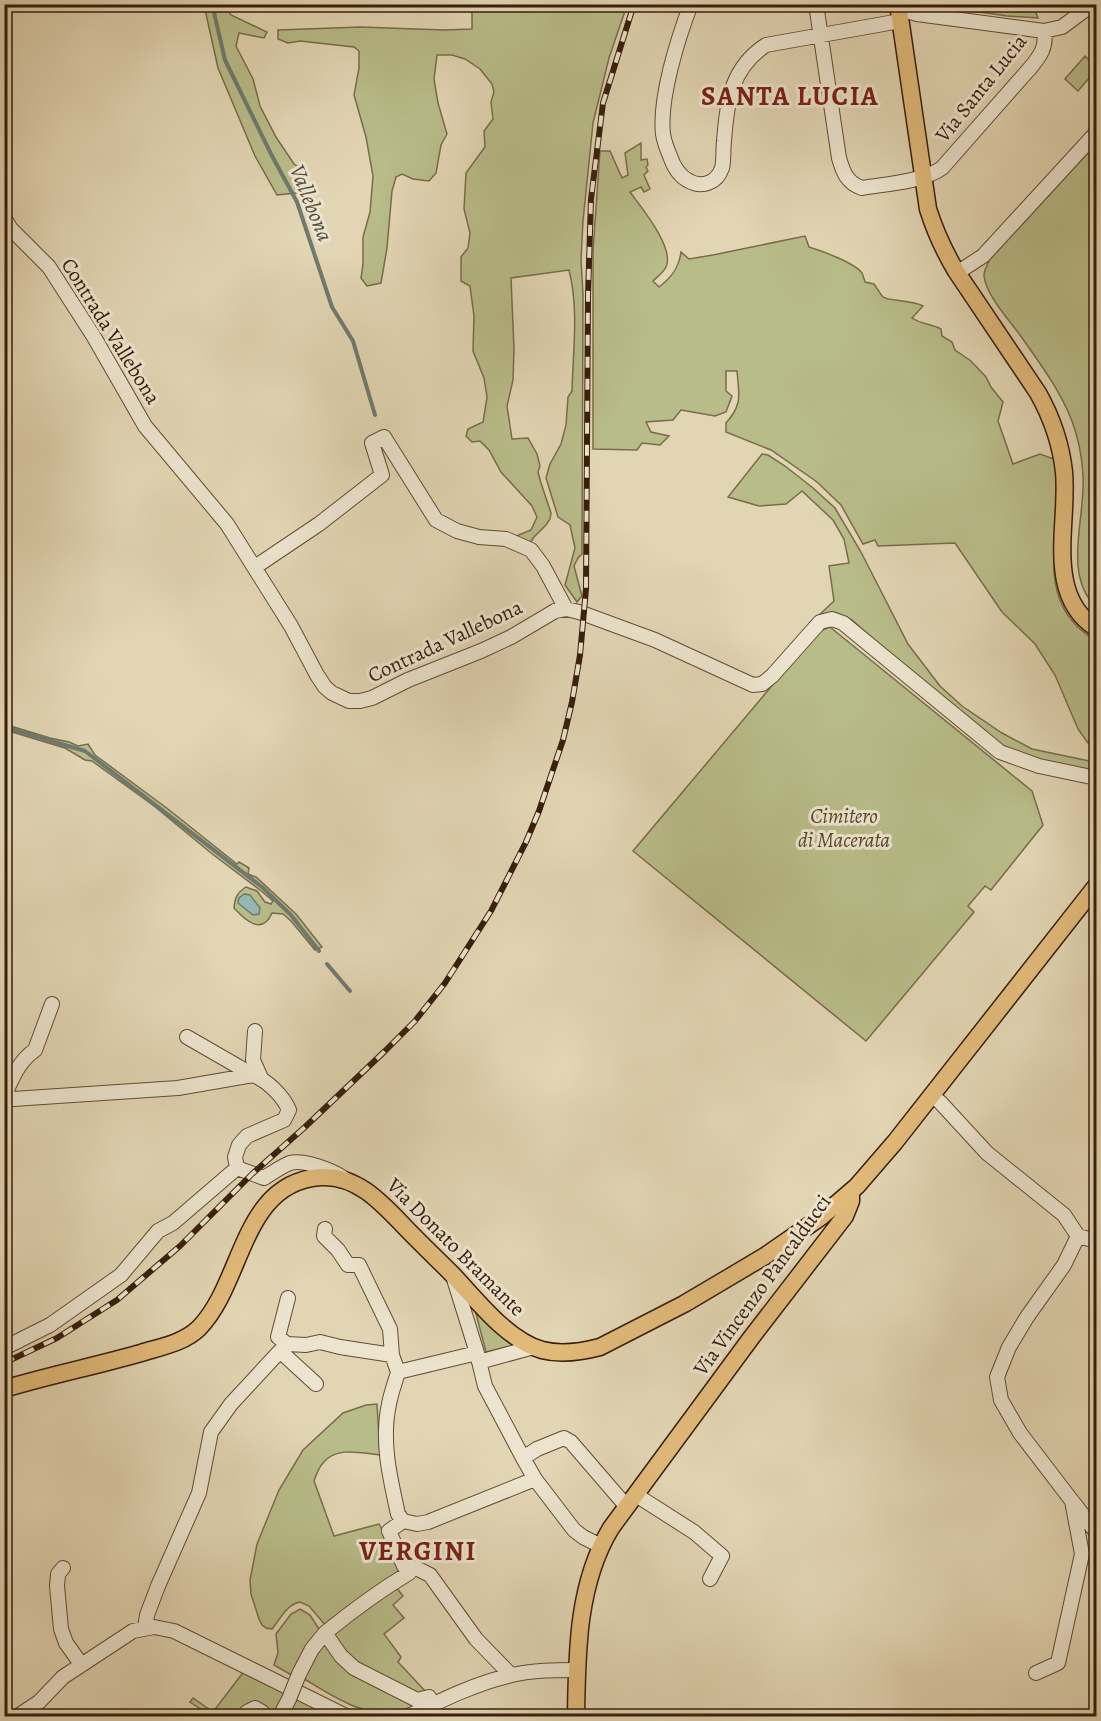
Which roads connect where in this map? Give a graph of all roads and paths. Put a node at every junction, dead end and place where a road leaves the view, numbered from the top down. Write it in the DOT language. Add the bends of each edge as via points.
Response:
graph roads {
  1 [pos="691,4"];
  2 [pos="816,4"];
  3 [pos="1093,4"];
  4 [pos="899,10"];
  5 [pos="1044,32"];
  6 [pos="821,35"];
  7 [pos="1096,134"];
  8 [pos="924,177"];
  9 [pos="4,218"];
  10 [pos="962,273"];
  11 [pos="255,567"];
  12 [pos="1070,588"];
  13 [pos="566,609"];
  14 [pos="1096,618"];
  15 [pos="1096,628"];
  16 [pos="1096,777"];
  17 [pos="1096,885"];
  18 [pos="52,1004"];
  19 [pos="255,1031"];
  20 [pos="187,1037"];
  21 [pos="257,1077"];
  22 [pos="932,1096"];
  23 [pos="237,1168"];
  24 [pos="352,1183"];
  25 [pos="851,1192"];
  26 [pos="325,1228"];
  27 [pos="1078,1236"];
  28 [pos="1096,1241"];
  29 [pos="452,1275"];
  30 [pos="288,1298"];
  31 [pos="4,1347"];
  32 [pos="534,1347"];
  33 [pos="392,1355"];
  34 [pos="478,1358"];
  35 [pos="398,1372"];
  36 [pos="316,1384"];
  37 [pos="4,1389"];
  38 [pos="523,1458"];
  39 [pos="535,1479"];
  40 [pos="632,1501"];
  41 [pos="1072,1501"];
  42 [pos="404,1521"];
  43 [pos="1096,1532"];
  44 [pos="601,1546"];
  45 [pos="63,1568"];
  46 [pos="407,1570"];
  47 [pos="710,1579"];
  48 [pos="145,1628"];
  49 [pos="326,1633"];
  50 [pos="81,1664"];
  51 [pos="577,1670"];
  52 [pos="1035,1673"];
  53 [pos="511,1675"];
  54 [pos="433,1704"];
  55 [pos="342,1714"];
  56 [pos="18,1716"];
  57 [pos="245,1716"];
  58 [pos="264,1716"];
  59 [pos="280,1716"];
  60 [pos="354,1716"];
  61 [pos="409,1716"];
  62 [pos="576,1716"];
  1 -- 6 [label="street" via="666,89 662,120 672,162 689,182 705,185 715,180 722,168 729,99 746,61 766,45"];
  2 -- 6 [label="street"];
  3 -- 5 [label="street, Via Santa Lucia" via="1062,27"];
  4 -- 5 [label="street"];
  4 -- 6 [label="street"];
  4 -- 8 [label="main road"];
  5 -- 8 [label="street, Via Santa Lucia" via="1045,44 1031,68 951,160 935,174"];
  6 -- 8 [label="street" via="839,158 846,177 862,188"];
  7 -- 10 [label="street" via="983,256"];
  8 -- 10 [label="main road" via="937,218"];
  8 -- 10 [label="main road" via="928,209 944,250"];
  9 -- 11 [label="street, Contrada Vallebona" via="49,267 145,426 227,524"];
  10 -- 12 [label="main road" via="1038,393 1058,437 1064,475 1063,567"];
  11 -- 13 [label="street, Contrada Vallebona" via="325,687 349,701 372,698"];
  11 -- 13 [label="street" via="382,475 372,443 384,437 436,520 457,531 506,539 531,550"];
  12 -- 14 [label="main road"];
  12 -- 15 [label="main road" via="1076,608"];
  13 -- 16 [label="street" via="655,640 753,686 772,676 820,622 832,619 843,623 1000,752 1039,766"];
  17 -- 22 [label="main road, Via Vincenzo Pancalducci"];
  18 -- 21 [label="street" via="35,1050 18,1067 5,1094 13,1100 178,1088"];
  19 -- 21 [label="street" via="253,1060"];
  20 -- 21 [label="street"];
  21 -- 23 [label="street" via="285,1101 289,1110 284,1120 247,1136 239,1145"];
  22 -- 25 [label="main road, Via Vincenzo Pancalducci"];
  22 -- 27 [label="street" via="987,1153 1065,1215"];
  23 -- 24 [label="street" via="264,1178 292,1162 315,1165"];
  23 -- 31 [label="street" via="173,1223 158,1231 121,1275 50,1325"];
  24 -- 29 [label="main road, Via Donato Bramante" via="386,1206"];
  24 -- 37 [label="main road, Via Donato Bramante" via="330,1177 306,1180 287,1187 269,1201 256,1217 213,1312 188,1337 101,1365"];
  25 -- 32 [label="main road, Via Donato Bramante" via="765,1256 600,1347 560,1353"];
  25 -- 40 [label="main road, Via Vincenzo Pancalducci" via="845,1216"];
  26 -- 33 [label="street" via="324,1236 348,1265 359,1265 390,1329"];
  27 -- 28 [label="street"];
  27 -- 41 [label="street" via="1064,1265 1008,1347 997,1377 1002,1400 1020,1433"];
  29 -- 32 [label="main road, Via Donato Bramante" via="495,1319"];
  29 -- 34 [label="street"];
  30 -- 33 [label="street" via="278,1337 287,1344 320,1342"];
  32 -- 34 [label="street"];
  33 -- 35 [label="street"];
  34 -- 35 [label="street"];
  34 -- 38 [label="street" via="485,1386"];
  35 -- 42 [label="street" via="388,1404 386,1461 398,1514"];
  36 -- 48 [label="street" via="280,1351 211,1432 199,1493 158,1586"];
  38 -- 39 [label="street"];
  38 -- 40 [label="street" via="564,1438"];
  39 -- 42 [label="street" via="428,1522"];
  39 -- 44 [label="street" via="574,1530"];
  40 -- 44 [label="main road, Via Vincenzo Pancalducci"];
  40 -- 47 [label="street" via="694,1532 722,1556"];
  41 -- 43 [label="street"];
  41 -- 52 [label="street" via="1082,1554 1080,1565 1058,1664"];
  42 -- 46 [label="street" via="390,1531"];
  44 -- 51 [label="main road, Via Vincenzo Pancalducci" via="583,1609"];
  45 -- 50 [label="street" via="57,1586 61,1629"];
  46 -- 49 [label="street"];
  46 -- 53 [label="street" via="416,1568 430,1575 476,1639"];
  48 -- 50 [label="street" via="133,1631"];
  48 -- 55 [label="street" via="174,1631"];
  49 -- 54 [label="street" via="354,1668 417,1700 429,1697"];
  49 -- 59 [label="street, bridge" via="312,1649"];
  50 -- 56 [label="street"];
  51 -- 53 [label="street"];
  51 -- 62 [label="main road, Via Vincenzo Pancalducci"];
  53 -- 54 [label="street"];
  54 -- 61 [label="street"];
  55 -- 60 [label="street"];
  57 -- 58 [label="street" via="255,1708"];
}
